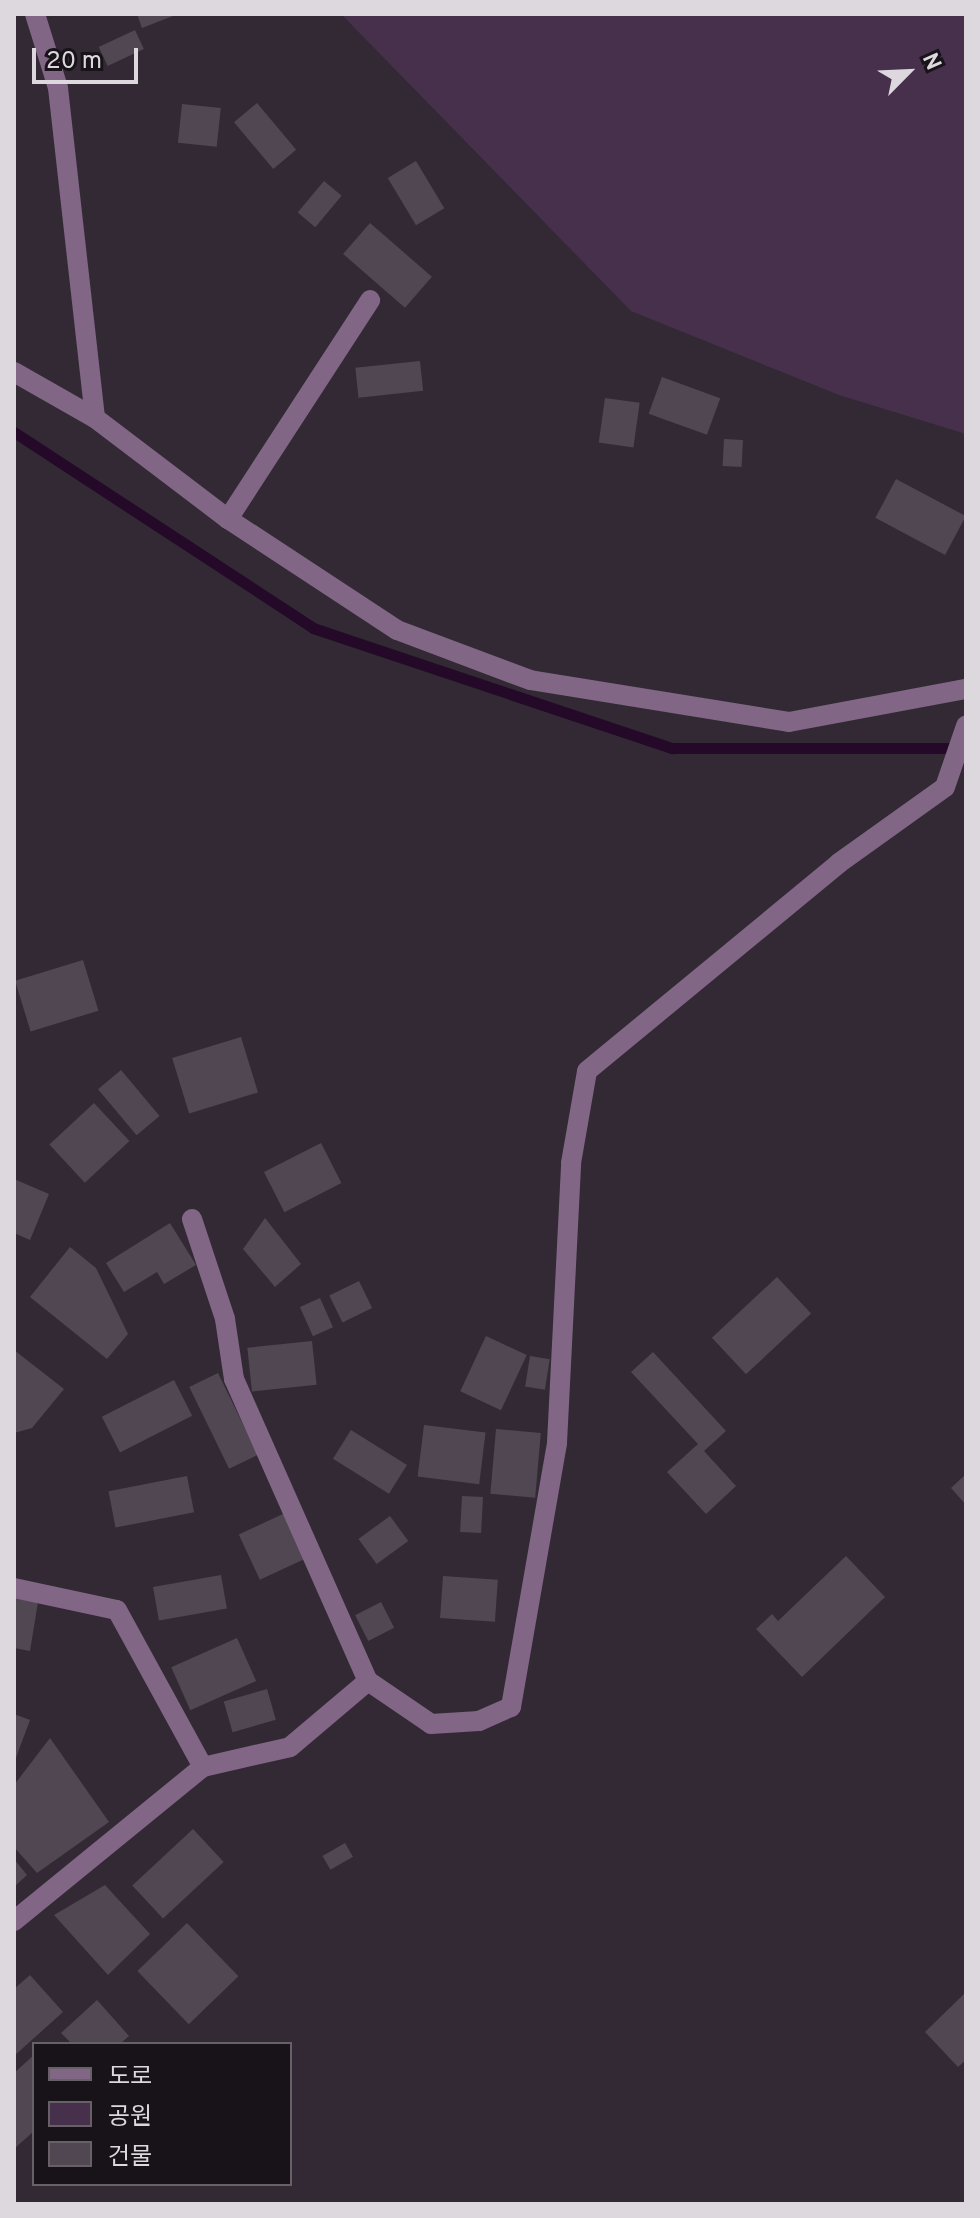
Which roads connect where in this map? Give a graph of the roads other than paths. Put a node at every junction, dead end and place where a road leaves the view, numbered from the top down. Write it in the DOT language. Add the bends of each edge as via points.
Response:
graph roads {
  1 [pos="35,14"];
  2 [pos="370,300"];
  3 [pos="14,372"];
  4 [pos="95,418"];
  5 [pos="228,519"];
  6 [pos="966,689"];
  7 [pos="966,726"];
  8 [pos="192,1219"];
  9 [pos="14,1588"];
  10 [pos="368,1681"];
  11 [pos="203,1767"];
  12 [pos="14,1921"];
  1 -- 4 [label="street" via="58,88"];
  2 -- 5 [label="street"];
  3 -- 4 [label="street"];
  4 -- 5 [label="street"];
  5 -- 6 [label="street" via="397,630 530,680 789,722"];
  7 -- 10 [label="street" via="945,787 839,863 587,1071 571,1163 557,1443 511,1707 479,1721 431,1724"];
  8 -- 10 [label="street" via="225,1319 234,1379"];
  9 -- 11 [label="street" via="117,1610"];
  10 -- 11 [label="street" via="290,1747"];
  11 -- 12 [label="street"];
}
